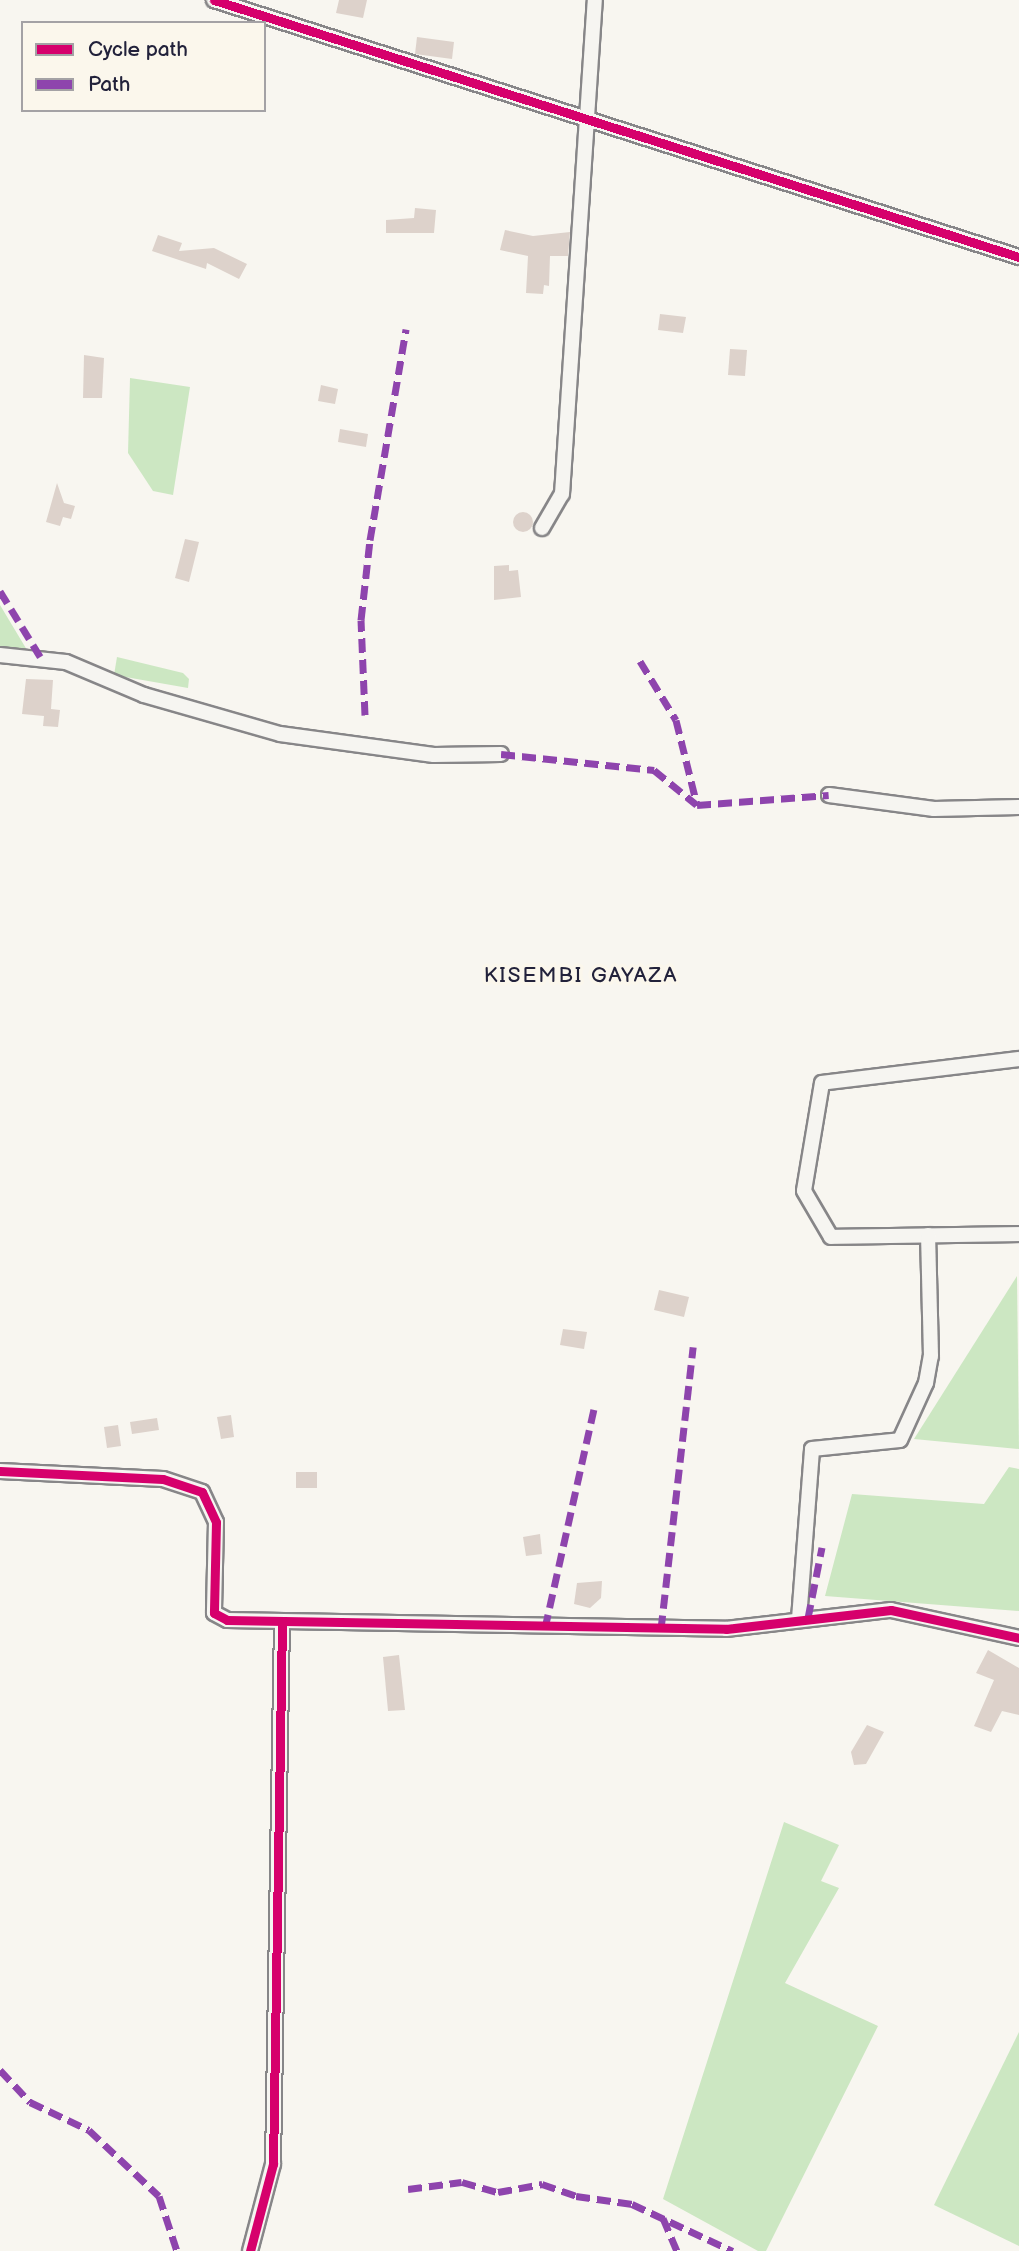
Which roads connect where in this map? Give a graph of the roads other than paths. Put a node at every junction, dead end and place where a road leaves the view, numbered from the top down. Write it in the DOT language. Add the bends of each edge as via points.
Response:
graph roads {
  1 [pos="214,0"];
  2 [pos="263,0"];
  3 [pos="595,0"];
  4 [pos="262,16"];
  5 [pos="588,117"];
  6 [pos="1019,257"];
  7 [pos="542,528"];
  8 [pos="0,655"];
  9 [pos="501,754"];
  10 [pos="829,795"];
  11 [pos="1019,807"];
  12 [pos="1019,1059"];
  13 [pos="1019,1234"];
  14 [pos="928,1235"];
  15 [pos="0,1471"];
  16 [pos="799,1619"];
  17 [pos="282,1622"];
  18 [pos="1019,1638"];
  19 [pos="250,2251"];
  1 -- 4 [label="street"];
  2 -- 4 [label="street"];
  3 -- 5 [label="street"];
  4 -- 5 [label="street"];
  5 -- 6 [label="street"];
  5 -- 7 [label="street" via="562,494"];
  8 -- 9 [label="street" via="66,662 144,695 281,734 434,755"];
  10 -- 11 [label="street" via="934,809"];
  12 -- 14 [label="street" via="822,1083 804,1191 831,1237"];
  13 -- 14 [label="street"];
  14 -- 16 [label="street" via="931,1356 926,1383 900,1440 812,1449"];
  15 -- 17 [label="street" via="163,1479 202,1492 216,1522 214,1614 227,1620"];
  16 -- 17 [label="street" via="700,1629"];
  16 -- 18 [label="street" via="891,1610 930,1614"];
  17 -- 19 [label="street" via="273,2164"];
}
